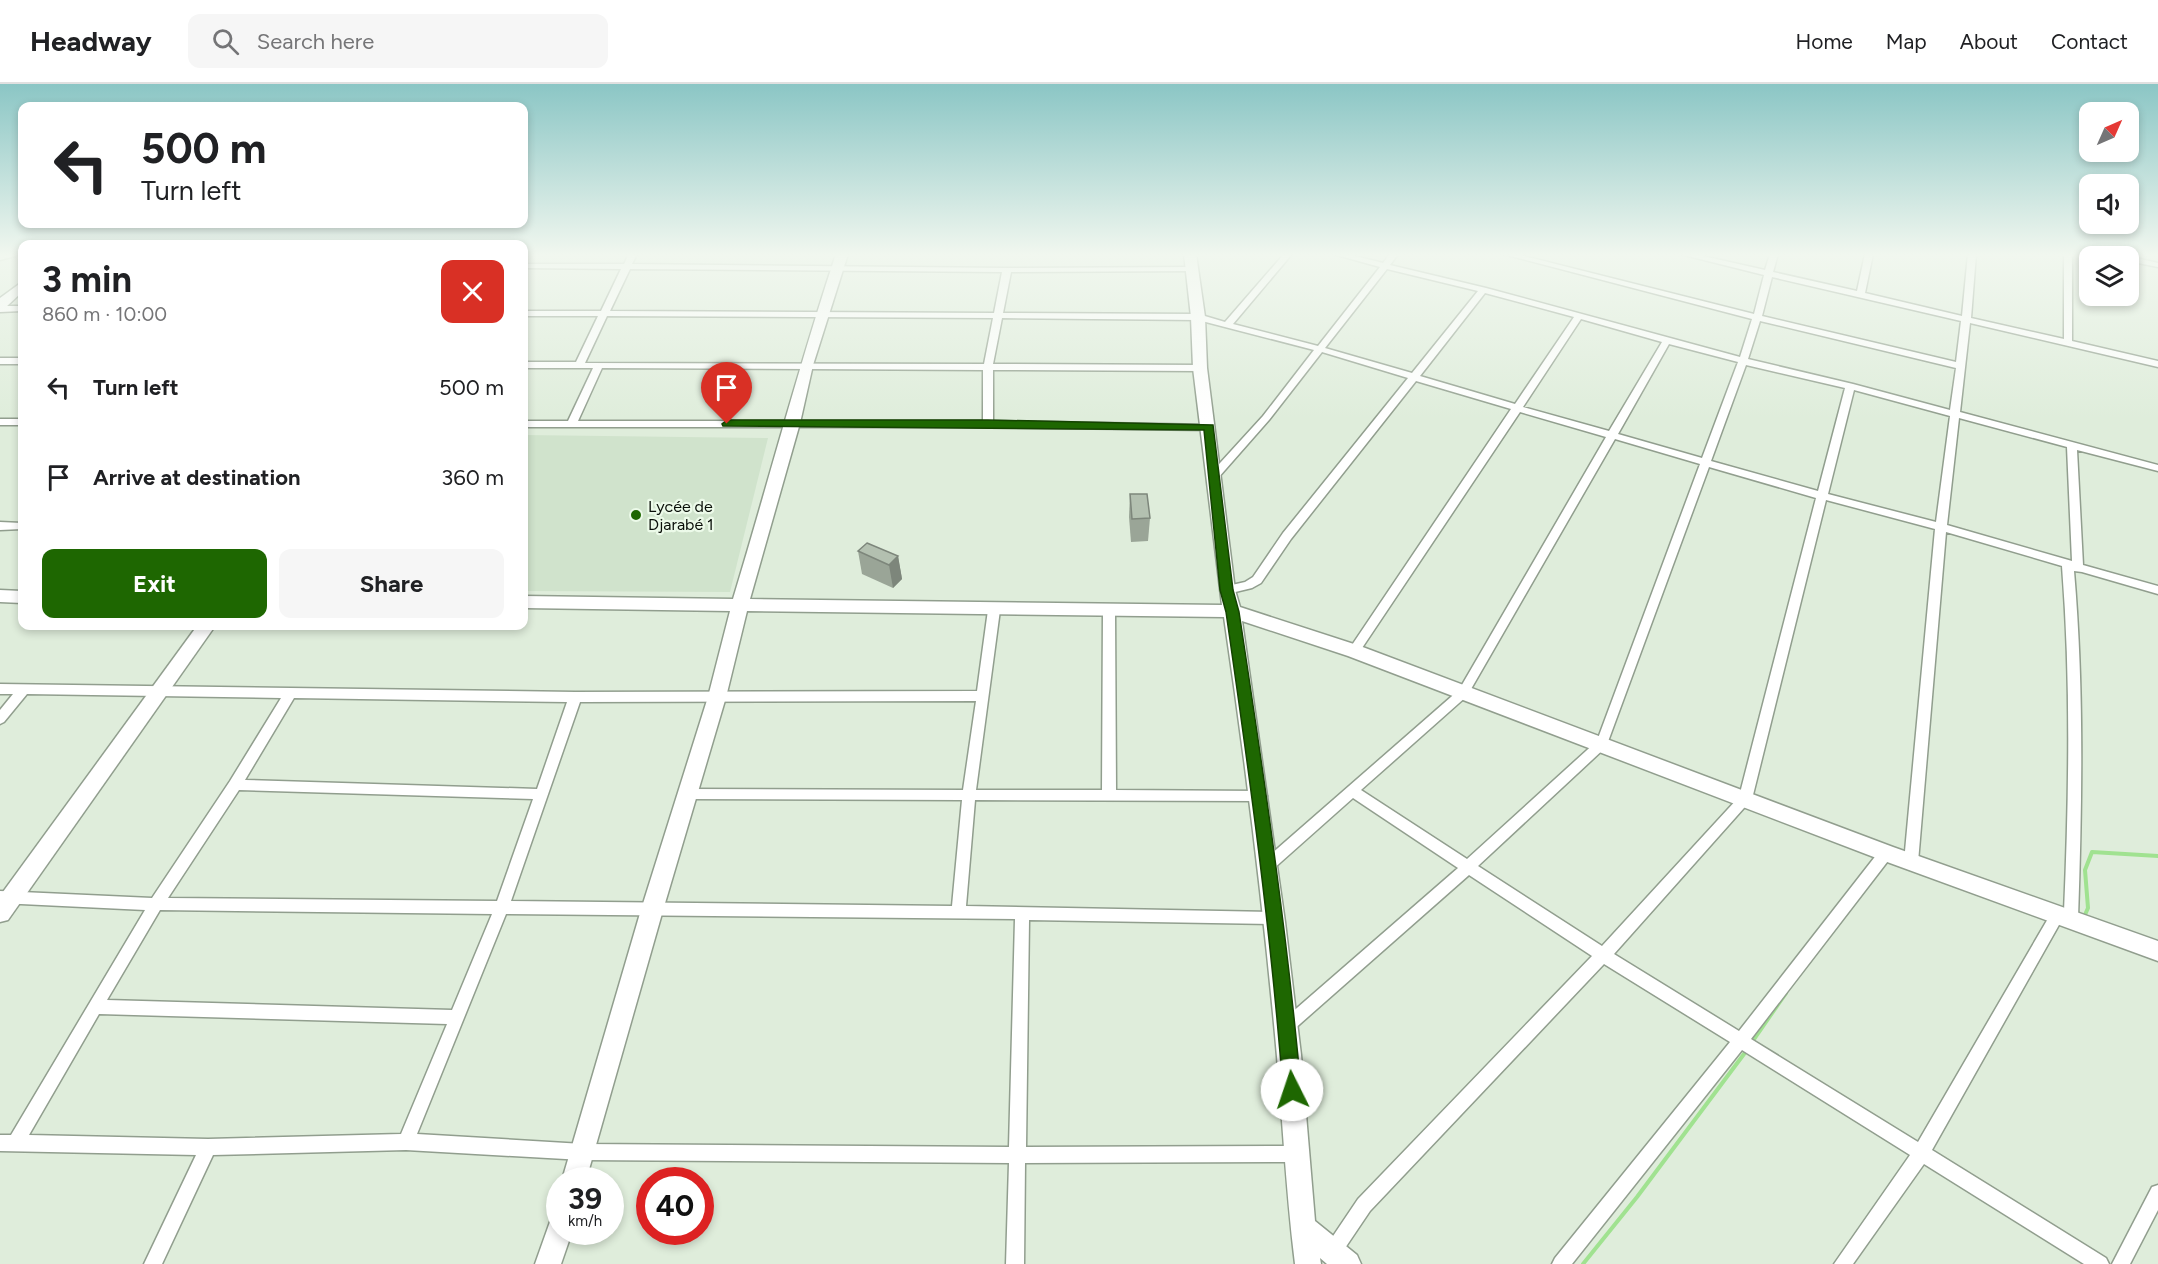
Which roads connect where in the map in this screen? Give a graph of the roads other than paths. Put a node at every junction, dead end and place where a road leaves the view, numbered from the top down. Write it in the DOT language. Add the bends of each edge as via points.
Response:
graph roads {
  1 [pos="607,309"];
  2 [pos="824,309"];
  3 [pos="1000,309"];
  4 [pos="1197,309"];
  5 [pos="1241,309"];
  6 [pos="1350,309"];
  7 [pos="1467,309"];
  8 [pos="1553,309"];
  9 [pos="1722,309"];
  10 [pos="1759,309"];
  11 [pos="1920,309"];
  12 [pos="1967,309"];
  13 [pos="2068,309"];
  14 [pos="606,312"];
  15 [pos="528,313"];
  16 [pos="823,313"];
  17 [pos="1579,316"];
  18 [pos="999,317"];
  19 [pos="1198,317"];
  20 [pos="1757,318"];
  21 [pos="1966,320"];
  22 [pos="1228,324"];
  23 [pos="1667,340"];
  24 [pos="2068,342"];
  25 [pos="1320,349"];
  26 [pos="0,361"];
  27 [pos="18,361"];
  28 [pos="1743,361"];
  29 [pos="2158,364"];
  30 [pos="579,365"];
  31 [pos="599,365"];
  32 [pos="806,365"];
  33 [pos="528,366"];
  34 [pos="1960,366"];
  35 [pos="988,368"];
  36 [pos="1200,368"];
  37 [pos="1412,377"];
  38 [pos="1850,386"];
  39 [pos="1517,408"];
  40 [pos="1955,414"];
  41 [pos="0,422"];
  42 [pos="18,422"];
  43 [pos="794,423"];
  44 [pos="528,424"];
  45 [pos="572,424"];
  46 [pos="988,424"];
  47 [pos="1209,427"];
  48 [pos="1612,434"];
  49 [pos="2072,446"];
  50 [pos="1705,460"];
  51 [pos="2158,468"];
  52 [pos="1214,476"];
  53 [pos="1822,496"];
  54 [pos="18,524"];
  55 [pos="0,526"];
  56 [pos="1941,527"];
  57 [pos="2073,567"];
  58 [pos="1227,590"];
  59 [pos="2158,591"];
  60 [pos="0,597"];
  61 [pos="18,597"];
  62 [pos="528,602"];
  63 [pos="740,605"];
  64 [pos="994,609"];
  65 [pos="1109,611"];
  66 [pos="1232,612"];
  67 [pos="203,630"];
  68 [pos="1354,651"];
  69 [pos="0,689"];
  70 [pos="24,690"];
  71 [pos="160,690"];
  72 [pos="291,692"];
  73 [pos="1463,693"];
  74 [pos="981,696"];
  75 [pos="575,697"];
  76 [pos="717,697"];
  77 [pos="0,719"];
  78 [pos="1602,744"];
  79 [pos="235,785"];
  80 [pos="1352,791"];
  81 [pos="540,794"];
  82 [pos="687,794"];
  83 [pos="969,794"];
  84 [pos="1110,794"];
  85 [pos="1260,796"];
  86 [pos="1745,799"];
  87 [pos="1886,853"];
  88 [pos="1911,862"];
  89 [pos="1267,866"];
  90 [pos="1467,868"];
  91 [pos="6,896"];
  92 [pos="156,904"];
  93 [pos="501,909"];
  94 [pos="652,910"];
  95 [pos="958,912"];
  96 [pos="0,913"];
  97 [pos="1022,915"];
  98 [pos="2065,916"];
  99 [pos="1273,918"];
  100 [pos="2158,951"];
  101 [pos="1603,955"];
  102 [pos="96,1007"];
  103 [pos="457,1017"];
  104 [pos="1287,1026"];
  105 [pos="1741,1040"];
  106 [pos="406,1142"];
  107 [pos="7,1143"];
  108 [pos="208,1147"];
  109 [pos="584,1152"];
  110 [pos="1920,1153"];
  111 [pos="1297,1154"];
  112 [pos="1016,1155"];
  113 [pos="579,1167"];
  114 [pos="2158,1193"];
  115 [pos="1302,1227"];
  116 [pos="554,1245"];
  117 [pos="1341,1257"];
  118 [pos="153,1264"];
  119 [pos="548,1264"];
  120 [pos="1015,1264"];
  121 [pos="1308,1264"];
  122 [pos="1561,1264"];
  123 [pos="1844,1264"];
  124 [pos="2100,1264"];
  125 [pos="2121,1264"];
  1 -- 14 [label="street"];
  2 -- 16 [label="street"];
  3 -- 18 [label="street"];
  4 -- 19 [label="street"];
  5 -- 22 [label="street"];
  6 -- 25 [label="street"];
  7 -- 37 [label="street"];
  8 -- 17 [label="street"];
  9 -- 20 [label="street"];
  10 -- 20 [label="street"];
  11 -- 21 [label="street"];
  12 -- 21 [label="street"];
  13 -- 24 [label="street"];
  14 -- 15 [label="street"];
  14 -- 16 [label="street"];
  14 -- 30 [label="street"];
  16 -- 18 [label="street"];
  16 -- 32 [label="street"];
  17 -- 23 [label="street"];
  17 -- 39 [label="street"];
  18 -- 19 [label="street"];
  18 -- 35 [label="street"];
  19 -- 22 [label="street"];
  19 -- 36 [label="street"];
  20 -- 28 [label="street"];
  20 -- 34 [label="street"];
  21 -- 24 [label="street"];
  21 -- 34 [label="street"];
  22 -- 25 [label="street"];
  23 -- 28 [label="street"];
  23 -- 48 [label="street"];
  24 -- 29 [label="street"];
  25 -- 37 [label="street"];
  25 -- 52 [label="street"];
  26 -- 27 [label="street"];
  28 -- 38 [label="street"];
  28 -- 50 [label="street"];
  30 -- 31 [label="street"];
  30 -- 33 [label="street"];
  31 -- 32 [label="street"];
  31 -- 45 [label="street"];
  32 -- 35 [label="street"];
  32 -- 43 [label="street"];
  34 -- 40 [label="street"];
  35 -- 36 [label="street"];
  35 -- 46 [label="street"];
  36 -- 47 [label="street"];
  37 -- 39 [label="street"];
  37 -- 58 [label="street" via="1257,580"];
  38 -- 40 [label="street"];
  38 -- 53 [label="street"];
  39 -- 48 [label="street"];
  39 -- 68 [label="street"];
  40 -- 49 [label="street"];
  40 -- 56 [label="street"];
  41 -- 42 [label="street"];
  43 -- 45 [label="street"];
  43 -- 46 [label="street"];
  43 -- 63 [label="street"];
  44 -- 45 [label="street"];
  46 -- 47 [label="street"];
  47 -- 52 [label="street"];
  48 -- 50 [label="street"];
  48 -- 73 [label="street"];
  49 -- 51 [label="street"];
  49 -- 57 [label="street"];
  50 -- 53 [label="street"];
  50 -- 78 [label="street"];
  52 -- 58 [label="street"];
  53 -- 56 [label="street"];
  53 -- 86 [label="street"];
  54 -- 55 [label="street"];
  56 -- 57 [label="street"];
  56 -- 88 [label="street"];
  57 -- 59 [label="street"];
  57 -- 98 [label="street" via="2076,811"];
  58 -- 66 [label="street"];
  60 -- 61 [label="street"];
  62 -- 63 [label="street"];
  63 -- 64 [label="street"];
  63 -- 76 [label="street"];
  64 -- 65 [label="street"];
  64 -- 74 [label="street"];
  65 -- 66 [label="street"];
  65 -- 84 [label="street"];
  66 -- 68 [label="street"];
  66 -- 85 [label="street"];
  67 -- 71 [label="street"];
  68 -- 73 [label="street"];
  69 -- 70 [label="street"];
  70 -- 71 [label="street"];
  70 -- 77 [label="street"];
  71 -- 72 [label="street"];
  71 -- 91 [label="street"];
  72 -- 75 [label="street"];
  72 -- 79 [label="street"];
  73 -- 78 [label="street"];
  73 -- 80 [label="street"];
  74 -- 76 [label="street"];
  74 -- 83 [label="street"];
  75 -- 76 [label="street"];
  75 -- 81 [label="street"];
  76 -- 82 [label="street"];
  78 -- 86 [label="street"];
  78 -- 90 [label="street"];
  79 -- 81 [label="street"];
  79 -- 92 [label="street"];
  80 -- 89 [label="street"];
  80 -- 90 [label="street"];
  81 -- 93 [label="street"];
  82 -- 83 [label="street"];
  82 -- 94 [label="street"];
  83 -- 84 [label="street"];
  83 -- 95 [label="street"];
  84 -- 85 [label="street"];
  85 -- 89 [label="street"];
  86 -- 87 [label="street"];
  86 -- 101 [label="street"];
  87 -- 88 [label="street"];
  87 -- 105 [label="street"];
  88 -- 98 [label="street"];
  89 -- 99 [label="street"];
  90 -- 101 [label="street"];
  90 -- 104 [label="street"];
  91 -- 92 [label="street"];
  91 -- 96 [label="street"];
  92 -- 93 [label="street"];
  92 -- 102 [label="street"];
  93 -- 94 [label="street"];
  93 -- 103 [label="street"];
  94 -- 95 [label="street"];
  94 -- 109 [label="street"];
  95 -- 97 [label="street"];
  97 -- 99 [label="street"];
  97 -- 112 [label="street"];
  98 -- 100 [label="street"];
  98 -- 110 [label="street"];
  99 -- 104 [label="street"];
  101 -- 105 [label="street"];
  101 -- 117 [label="street" via="1364,1205"];
  102 -- 103 [label="street"];
  102 -- 107 [label="street"];
  103 -- 106 [label="street"];
  104 -- 111 [label="street"];
  105 -- 110 [label="street"];
  105 -- 122 [label="street"];
  106 -- 108 [label="street"];
  106 -- 109 [label="street"];
  107 -- 108 [label="street"];
  108 -- 118 [label="street"];
  109 -- 112 [label="street"];
  109 -- 113 [label="street"];
  110 -- 123 [label="street"];
  110 -- 124 [label="street"];
  111 -- 112 [label="street"];
  111 -- 115 [label="street"];
  112 -- 120 [label="street"];
  114 -- 125 [label="street"];
  115 -- 117 [label="street"];
  115 -- 121 [label="street"];
  116 -- 119 [label="street"];
}
